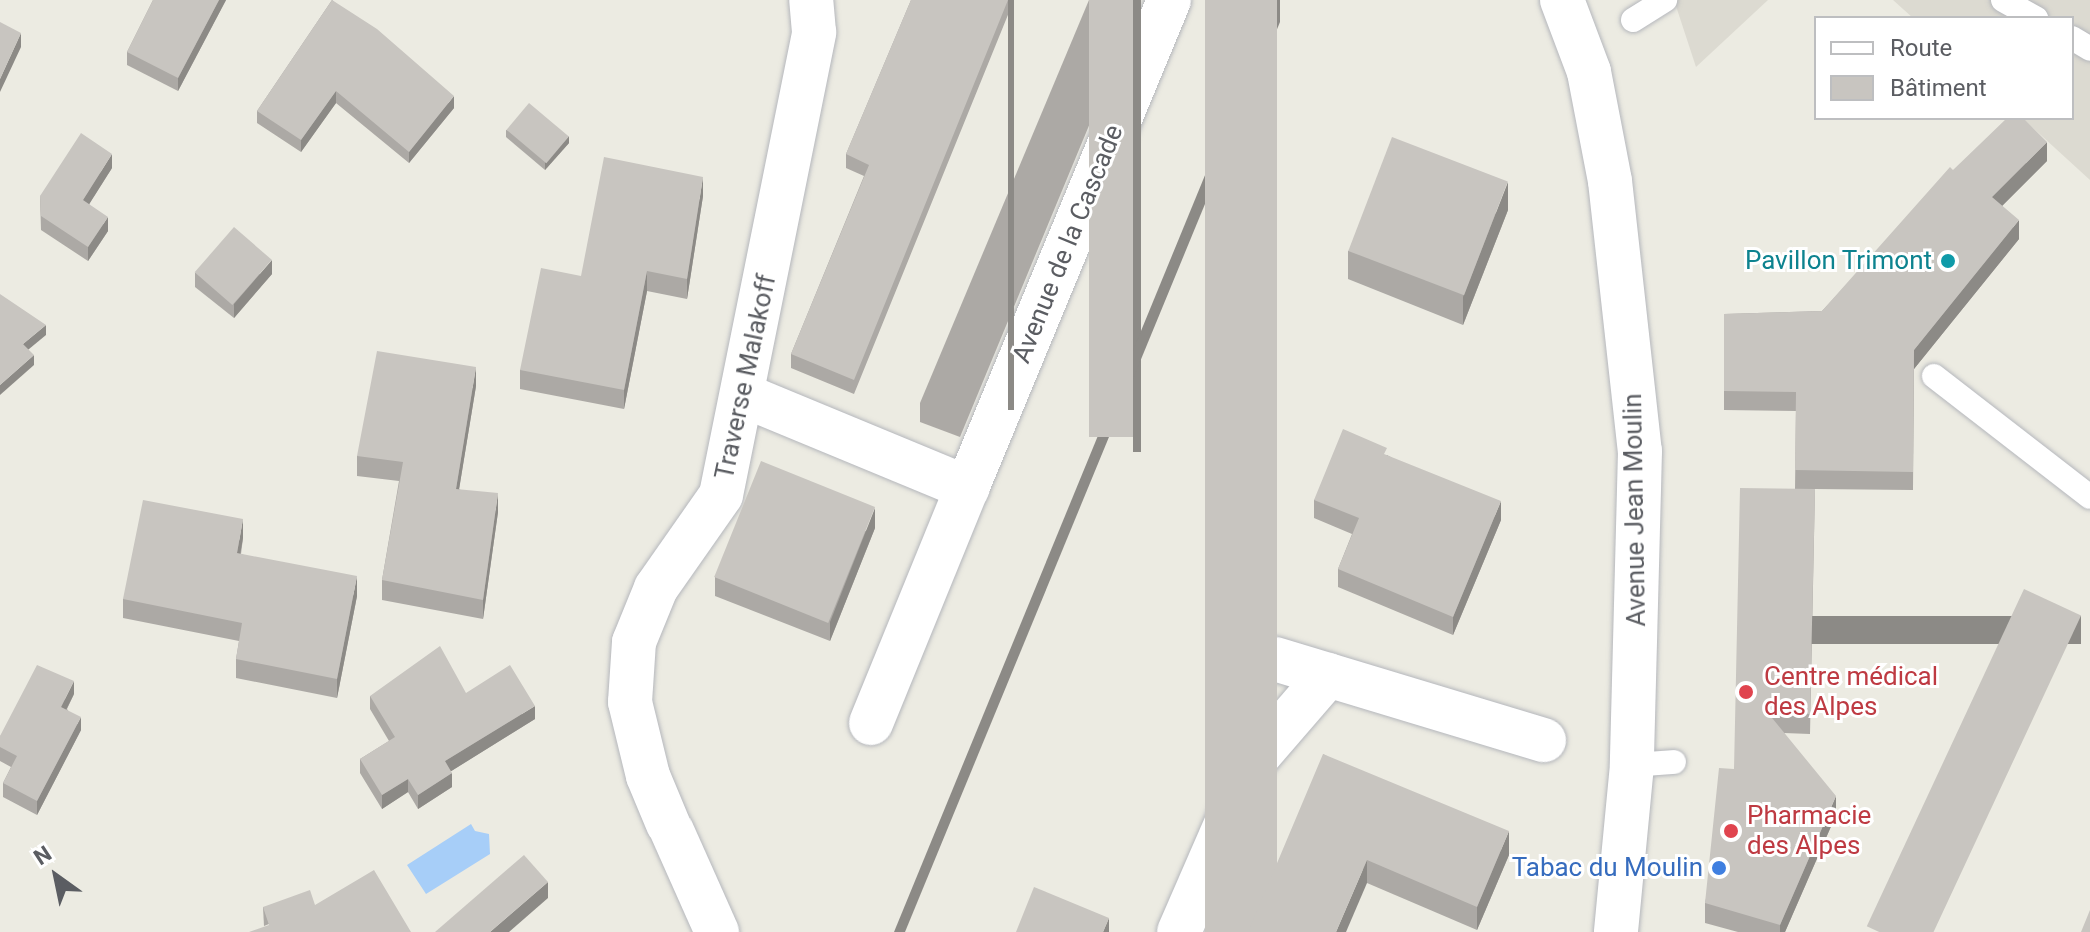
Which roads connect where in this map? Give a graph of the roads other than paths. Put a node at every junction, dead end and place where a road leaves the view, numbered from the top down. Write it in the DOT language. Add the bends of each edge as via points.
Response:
graph roads {
  1 [pos="811,0"];
  2 [pos="1169,0"];
  3 [pos="1562,0"];
  4 [pos="1665,0"];
  5 [pos="2003,0"];
  6 [pos="2032,16"];
  7 [pos="1633,20"];
  8 [pos="1934,376"];
  9 [pos="743,395"];
  10 [pos="967,488"];
  11 [pos="2090,497"];
  12 [pos="1275,659"];
  13 [pos="1328,675"];
  14 [pos="871,723"];
  15 [pos="1544,740"];
  16 [pos="717,932"];
  17 [pos="1179,932"];
  18 [pos="1616,932"];
  1 -- 9 [label="street, Traverse Malakoff" via="814,32"];
  2 -- 10 [label="street, Avenue de la Cascade"];
  3 -- 18 [label="street, Avenue Jean Moulin" via="1589,72 1629,322 1640,451 1653,764"];
  4 -- 7 [label="lane"];
  5 -- 6 [label="lane"];
  8 -- 11 [label="lane"];
  9 -- 10 [label="street"];
  9 -- 16 [label="street, Traverse Malakoff" via="721,495 656,588 634,642 630,702 648,776"];
  10 -- 14 [label="street, Avenue de la Cascade"];
  12 -- 13 [label="street"];
  13 -- 15 [label="street"];
  13 -- 17 [label="street" via="1253,762"];
}
